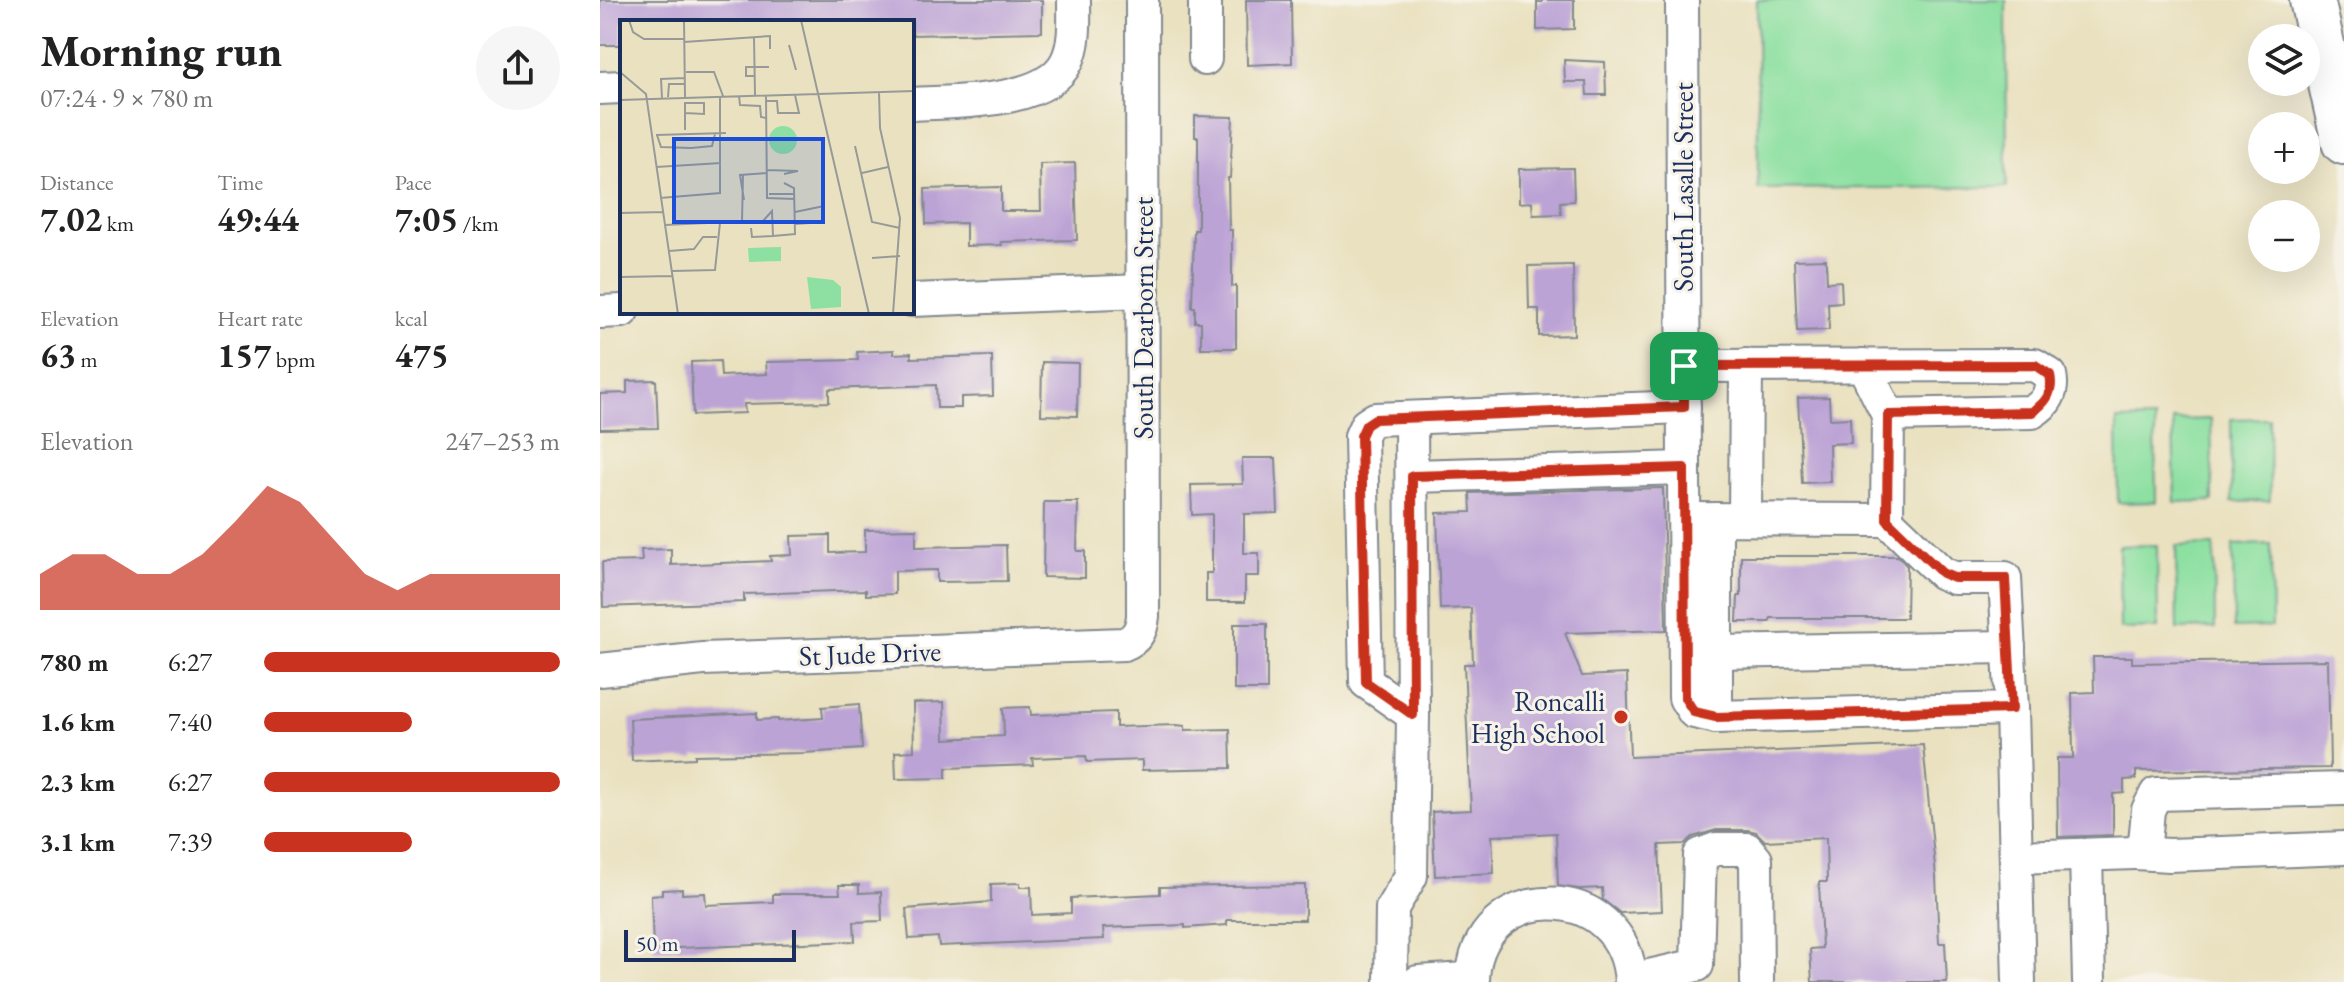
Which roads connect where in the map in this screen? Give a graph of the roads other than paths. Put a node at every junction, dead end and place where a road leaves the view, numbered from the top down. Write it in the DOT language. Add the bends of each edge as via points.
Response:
graph roads {
  1 [pos="1074,0"];
  2 [pos="1142,0"];
  3 [pos="1205,0"];
  4 [pos="1682,0"];
  5 [pos="2312,0"];
  6 [pos="1205,59"];
  7 [pos="620,87"];
  8 [pos="600,88"];
  9 [pos="914,104"];
  10 [pos="2344,142"];
  11 [pos="1143,291"];
  12 [pos="914,300"];
  13 [pos="620,311"];
  14 [pos="600,312"];
  15 [pos="1746,365"];
  16 [pos="1863,365"];
  17 [pos="1684,366"];
  18 [pos="1684,407"];
  19 [pos="1888,415"];
  20 [pos="1411,418"];
  21 [pos="1684,468"];
  22 [pos="1412,476"];
  23 [pos="1716,519"];
  24 [pos="1887,520"];
  25 [pos="1137,635"];
  26 [pos="2009,647"];
  27 [pos="1715,652"];
  28 [pos="600,670"];
  29 [pos="2012,709"];
  30 [pos="1413,715"];
  31 [pos="1716,717"];
  32 [pos="2344,789"];
  33 [pos="2344,848"];
  34 [pos="2135,853"];
  35 [pos="2086,855"];
  36 [pos="2016,857"];
  37 [pos="1697,973"];
  38 [pos="1473,976"];
  39 [pos="1631,981"];
  40 [pos="1391,982"];
  41 [pos="1418,982"];
  42 [pos="1757,982"];
  43 [pos="2019,982"];
  44 [pos="2089,982"];
  1 -- 9 [label="street" via="1074,40 1066,63 1046,82 1015,96"];
  2 -- 11 [label="street, South Dearborn Street"];
  3 -- 6 [label="street"];
  4 -- 17 [label="street, South Lasalle Street"];
  5 -- 10 [label="highway"];
  7 -- 8 [label="street"];
  11 -- 12 [label="street"];
  11 -- 25 [label="street, South Dearborn Street" via="1143,616"];
  13 -- 14 [label="street"];
  15 -- 16 [label="street"];
  15 -- 17 [label="street"];
  15 -- 23 [label="street"];
  16 -- 19 [label="street"];
  16 -- 19 [label="street" via="2035,365 2050,375 2049,396 2032,412"];
  17 -- 18 [label="street, South Lasalle Street"];
  18 -- 20 [label="street"];
  18 -- 21 [label="street, South Lasalle Street"];
  19 -- 24 [label="street"];
  20 -- 22 [label="street"];
  20 -- 30 [label="street" via="1375,419 1361,436 1366,682"];
  21 -- 22 [label="street"];
  21 -- 23 [label="street, South Lasalle Street"];
  22 -- 30 [label="street"];
  23 -- 24 [label="street"];
  23 -- 27 [label="street"];
  23 -- 31 [label="street" via="1685,698 1694,712"];
  24 -- 26 [label="street" via="1942,573 1954,578 2005,578"];
  25 -- 28 [label="street, St Jude Drive" via="1124,644 703,659"];
  26 -- 27 [label="street"];
  26 -- 29 [label="street"];
  27 -- 31 [label="street"];
  29 -- 31 [label="street"];
  29 -- 36 [label="street"];
  30 -- 40 [label="street" via="1411,876 1392,908"];
  32 -- 34 [label="street" via="2156,794 2148,810 2145,843"];
  33 -- 34 [label="street"];
  34 -- 35 [label="street"];
  35 -- 36 [label="street"];
  35 -- 44 [label="street"];
  36 -- 43 [label="street"];
  37 -- 39 [label="street"];
  37 -- 42 [label="street" via="1700,855 1747,849 1756,860"];
  38 -- 39 [label="street" via="1480,948 1493,928 1512,913 1557,902 1580,907 1609,927 1627,957"];
  38 -- 41 [label="street"];
}
